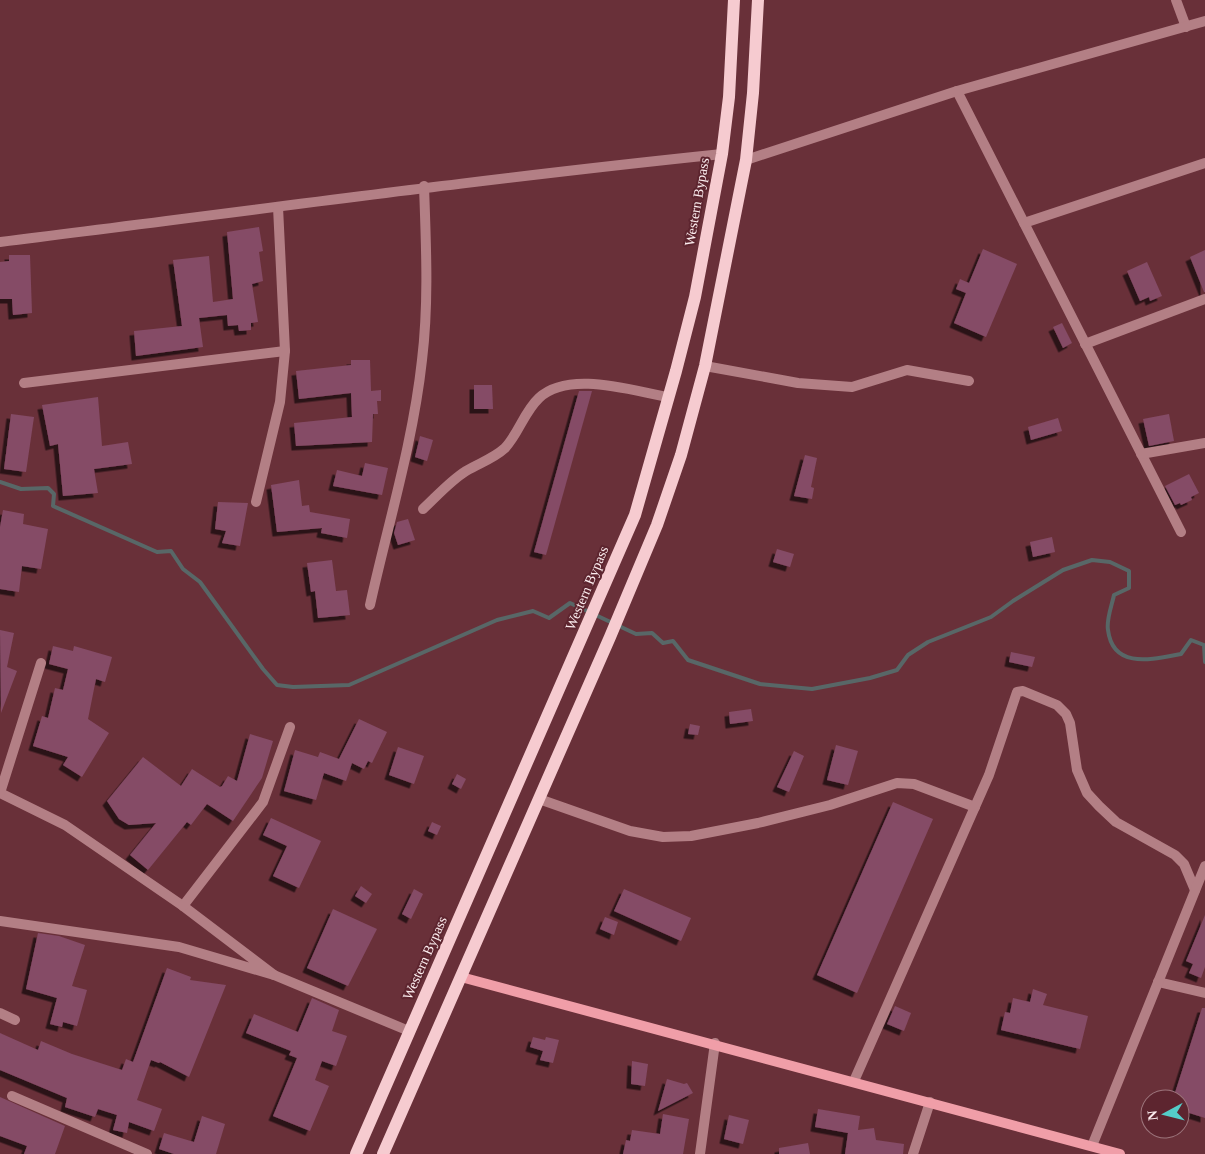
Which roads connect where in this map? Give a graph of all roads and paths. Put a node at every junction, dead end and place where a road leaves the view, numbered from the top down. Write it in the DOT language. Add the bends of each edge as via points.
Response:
graph roads {
  1 [pos="734,0"];
  2 [pos="758,0"];
  3 [pos="1176,0"];
  4 [pos="1205,21"];
  5 [pos="1186,27"];
  6 [pos="957,91"];
  7 [pos="722,154"];
  8 [pos="746,160"];
  9 [pos="1205,163"];
  10 [pos="424,186"];
  11 [pos="278,208"];
  12 [pos="1024,224"];
  13 [pos="0,242"];
  14 [pos="1205,299"];
  15 [pos="1085,344"];
  16 [pos="285,351"];
  17 [pos="705,366"];
  18 [pos="969,381"];
  19 [pos="24,383"];
  20 [pos="668,397"];
  21 [pos="1205,443"];
  22 [pos="1141,454"];
  23 [pos="256,502"];
  24 [pos="423,509"];
  25 [pos="1181,532"];
  26 [pos="370,605"];
  27 [pos="41,663"];
  28 [pos="290,728"];
  29 [pos="0,793"];
  30 [pos="539,799"];
  31 [pos="975,806"];
  32 [pos="1205,866"];
  33 [pos="1195,890"];
  34 [pos="183,906"];
  35 [pos="0,921"];
  36 [pos="274,975"];
  37 [pos="461,977"];
  38 [pos="1158,982"];
  39 [pos="1205,993"];
  40 [pos="0,1013"];
  41 [pos="16,1020"];
  42 [pos="409,1032"];
  43 [pos="714,1043"];
  44 [pos="854,1082"];
  45 [pos="12,1096"];
  46 [pos="930,1102"];
  47 [pos="1092,1146"];
  48 [pos="147,1154"];
  49 [pos="356,1154"];
  50 [pos="383,1154"];
  51 [pos="700,1154"];
  52 [pos="913,1154"];
  53 [pos="1120,1154"];
  1 -- 7 [label="main road, Western Bypass" via="729,97"];
  2 -- 8 [label="main road"];
  3 -- 5 [label="street"];
  4 -- 5 [label="street"];
  5 -- 6 [label="street"];
  6 -- 8 [label="street"];
  6 -- 12 [label="street"];
  7 -- 10 [label="street"];
  7 -- 20 [label="main road, Western Bypass" via="695,297"];
  8 -- 17 [label="main road"];
  9 -- 12 [label="street"];
  10 -- 11 [label="street"];
  10 -- 26 [label="street" via="427,290 422,360 414,411"];
  11 -- 13 [label="street"];
  11 -- 16 [label="street"];
  12 -- 15 [label="street"];
  14 -- 15 [label="street"];
  15 -- 22 [label="street"];
  16 -- 19 [label="street"];
  16 -- 23 [label="street" via="280,402"];
  17 -- 18 [label="street" via="798,383 852,387 907,370"];
  17 -- 30 [label="main road" via="681,455 657,525"];
  20 -- 24 [label="street" via="591,383 570,384 552,390 535,403 504,449 466,471"];
  20 -- 42 [label="main road, Western Bypass" via="635,515"];
  21 -- 22 [label="street"];
  22 -- 25 [label="street"];
  27 -- 29 [label="street"];
  28 -- 34 [label="street" via="263,802"];
  29 -- 34 [label="street" via="65,825"];
  30 -- 31 [label="street" via="630,831 663,837 691,836 758,823 897,784 914,784"];
  30 -- 37 [label="main road"];
  31 -- 33 [label="street" via="989,776 1018,692 1026,692 1057,705 1066,714 1077,770 1088,793 1099,806 1116,822 1175,855 1184,864"];
  31 -- 44 [label="street"];
  32 -- 33 [label="street"];
  33 -- 38 [label="street"];
  34 -- 36 [label="street"];
  35 -- 36 [label="street" via="179,948"];
  36 -- 42 [label="street"];
  37 -- 43 [label="street"];
  37 -- 50 [label="main road"];
  38 -- 39 [label="street"];
  38 -- 47 [label="street"];
  40 -- 41 [label="street"];
  42 -- 49 [label="main road, Western Bypass"];
  43 -- 44 [label="street"];
  43 -- 51 [label="street"];
  44 -- 46 [label="street"];
  45 -- 48 [label="street"];
  46 -- 47 [label="street"];
  46 -- 52 [label="street"];
  47 -- 53 [label="street"];
}
